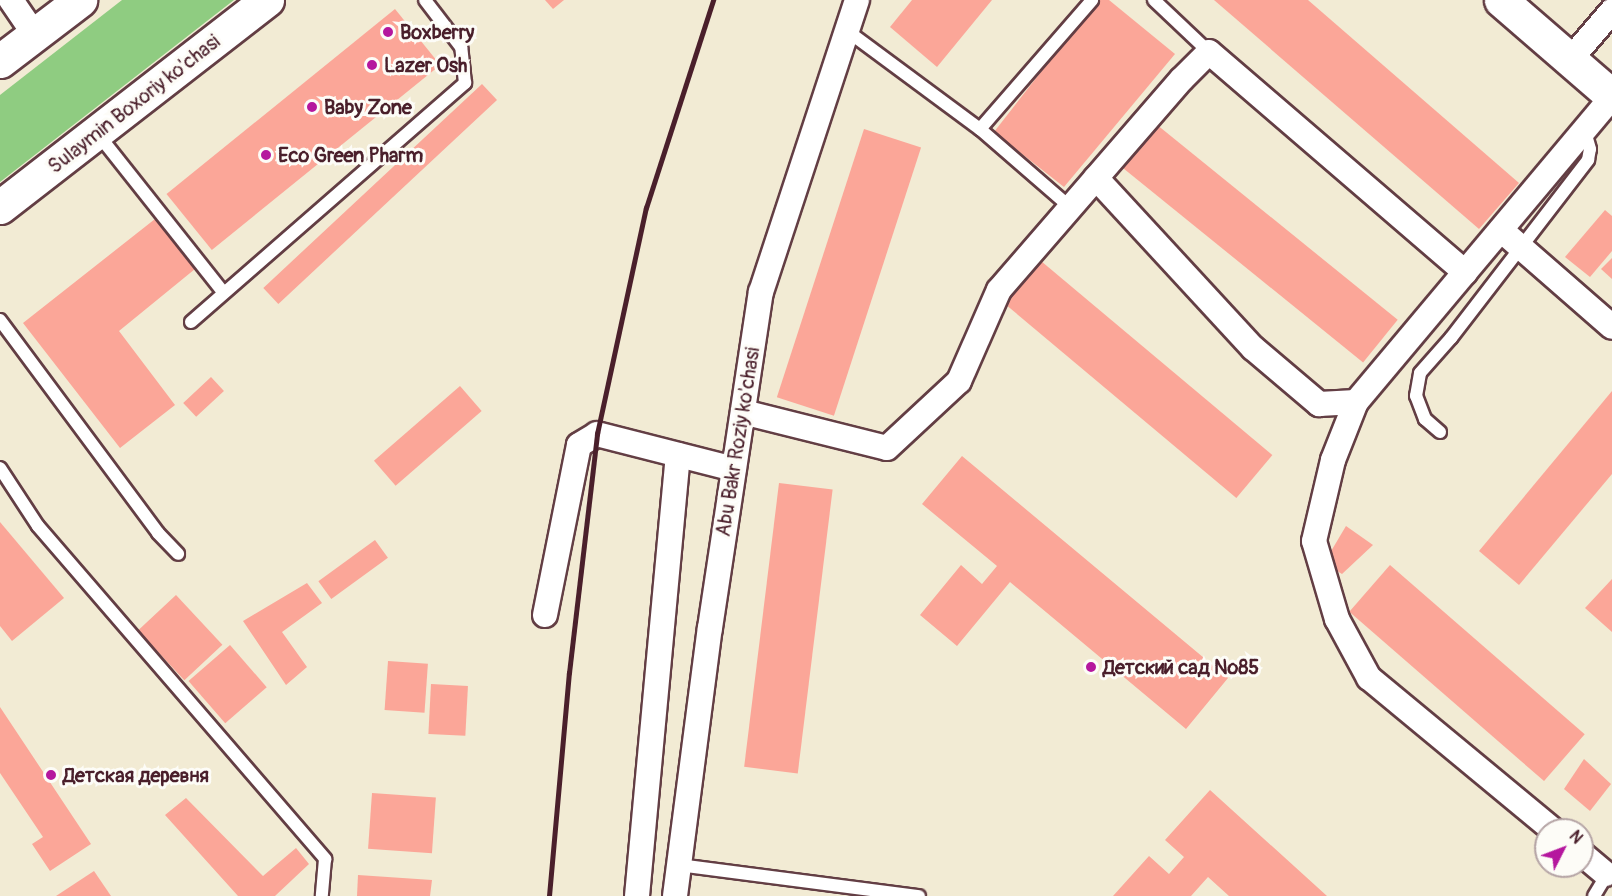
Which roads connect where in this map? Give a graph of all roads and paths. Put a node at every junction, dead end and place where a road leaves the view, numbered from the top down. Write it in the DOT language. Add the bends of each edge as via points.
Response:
graph roads {
  1 [pos="11,0"];
  2 [pos="80,0"];
  3 [pos="267,0"];
  4 [pos="425,0"];
  5 [pos="857,0"];
  6 [pos="1092,0"];
  7 [pos="1154,0"];
  8 [pos="1501,0"];
  9 [pos="1611,14"];
  10 [pos="846,30"];
  11 [pos="35,35"];
  12 [pos="1209,52"];
  13 [pos="1570,60"];
  14 [pos="0,61"];
  15 [pos="1612,96"];
  16 [pos="980,129"];
  17 [pos="1585,131"];
  18 [pos="96,133"];
  19 [pos="1096,178"];
  20 [pos="0,207"];
  21 [pos="1070,207"];
  22 [pos="1501,230"];
  23 [pos="1522,246"];
  24 [pos="1464,272"];
  25 [pos="223,292"];
  26 [pos="0,320"];
  27 [pos="191,322"];
  28 [pos="1612,327"];
  29 [pos="1356,402"];
  30 [pos="743,412"];
  31 [pos="1440,432"];
  32 [pos="678,455"];
  33 [pos="0,468"];
  34 [pos="734,469"];
  35 [pos="178,554"];
  36 [pos="544,615"];
  37 [pos="1538,818"];
  38 [pos="1594,862"];
  39 [pos="679,865"];
  40 [pos="1609,871"];
  41 [pos="322,896"];
  42 [pos="637,896"];
  43 [pos="675,896"];
  44 [pos="919,896"];
  45 [pos="1594,896"];
  1 -- 11 [label="street"];
  2 -- 11 [label="main road"];
  3 -- 18 [label="main road, Sulaymin Boxoriy ko'chasi"];
  4 -- 25 [label="lane" via="461,46 465,83"];
  5 -- 10 [label="street, Abu Bakr Roziy ko'chasi"];
  6 -- 16 [label="lane"];
  7 -- 12 [label="lane"];
  8 -- 13 [label="main road"];
  9 -- 13 [label="street"];
  10 -- 16 [label="lane"];
  10 -- 30 [label="street, Abu Bakr Roziy ko'chasi" via="761,292"];
  11 -- 14 [label="main road"];
  12 -- 19 [label="street"];
  12 -- 24 [label="street"];
  13 -- 15 [label="main road"];
  15 -- 17 [label="street"];
  16 -- 21 [label="lane"];
  17 -- 22 [label="street"];
  17 -- 23 [label="lane" via="1590,149 1588,160"];
  18 -- 20 [label="main road, Sulaymin Boxoriy ko'chasi"];
  18 -- 25 [label="lane"];
  19 -- 21 [label="street"];
  19 -- 29 [label="street" via="1269,362 1319,404"];
  21 -- 30 [label="street" via="999,290 960,381 887,448"];
  22 -- 23 [label="street"];
  22 -- 24 [label="street"];
  23 -- 28 [label="street"];
  23 -- 31 [label="lane" via="1420,373 1416,396 1425,419"];
  24 -- 29 [label="street"];
  25 -- 27 [label="lane"];
  26 -- 35 [label="lane"];
  29 -- 37 [label="street" via="1334,459 1314,541 1337,619 1369,678"];
  30 -- 34 [label="street, Abu Bakr Roziy ko'chasi"];
  32 -- 34 [label="street"];
  32 -- 36 [label="street" via="597,434 579,445"];
  32 -- 42 [label="street"];
  33 -- 41 [label="lane" via="38,526 325,859"];
  34 -- 39 [label="street, Abu Bakr Roziy ko'chasi"];
  38 -- 40 [label="street"];
  39 -- 43 [label="street, Abu Bakr Roziy ko'chasi"];
  39 -- 44 [label="lane"];
  40 -- 45 [label="lane"];
}
